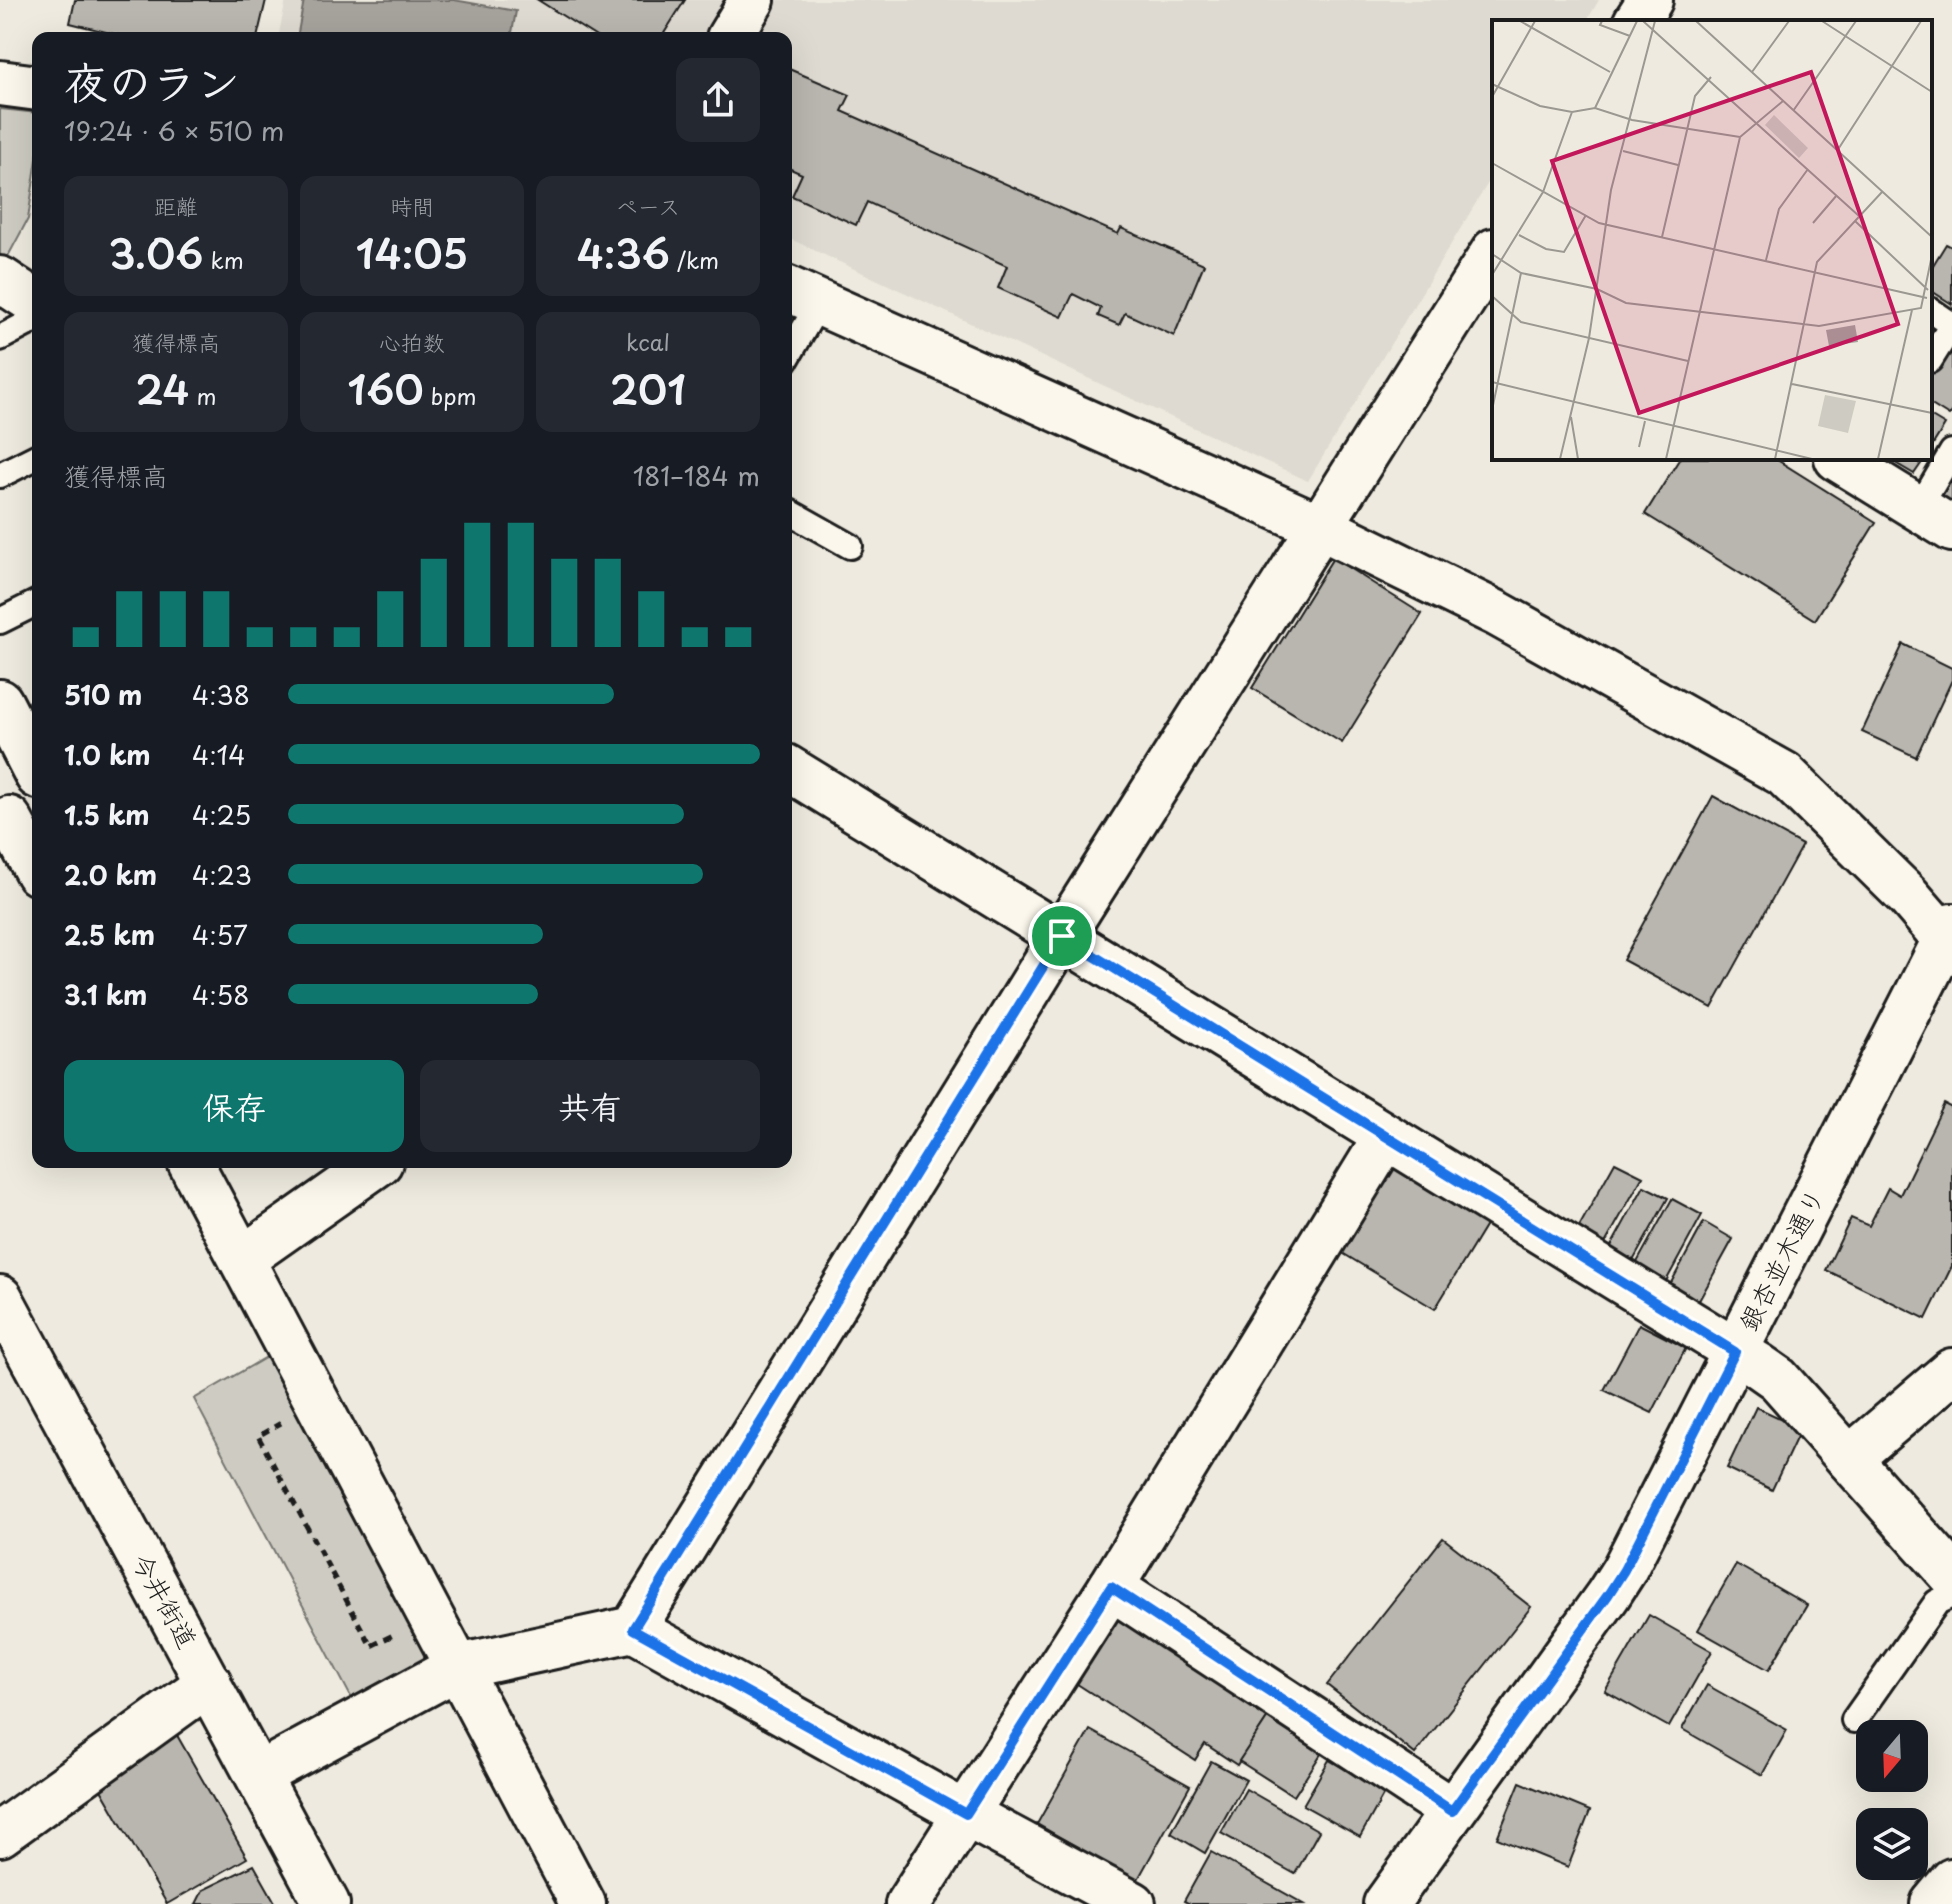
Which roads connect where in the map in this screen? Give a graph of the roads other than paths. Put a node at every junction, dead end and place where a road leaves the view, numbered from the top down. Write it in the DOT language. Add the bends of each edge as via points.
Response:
graph roads {
  1 [pos="752,0"];
  2 [pos="1650,0"];
  3 [pos="1637,20"];
  4 [pos="733,32"];
  5 [pos="0,83"];
  6 [pos="32,87"];
  7 [pos="1492,254"];
  8 [pos="0,279"];
  9 [pos="803,295"];
  10 [pos="32,300"];
  11 [pos="1932,311"];
  12 [pos="32,321"];
  13 [pos="792,337"];
  14 [pos="0,338"];
  15 [pos="1932,357"];
  16 [pos="1952,452"];
  17 [pos="32,459"];
  18 [pos="1856,463"];
  19 [pos="0,475"];
  20 [pos="792,513"];
  21 [pos="1935,518"];
  22 [pos="1321,527"];
  23 [pos="850,546"];
  24 [pos="32,605"];
  25 [pos="0,621"];
  26 [pos="0,702"];
  27 [pos="32,764"];
  28 [pos="792,771"];
  29 [pos="16,816"];
  30 [pos="32,857"];
  31 [pos="1062,936"];
  32 [pos="1950,936"];
  33 [pos="1386,1137"];
  34 [pos="193,1168"];
  35 [pos="371,1168"];
  36 [pos="242,1259"];
  37 [pos="2,1309"];
  38 [pos="1735,1352"];
  39 [pos="1952,1371"];
  40 [pos="1849,1459"];
  41 [pos="1952,1575"];
  42 [pos="1111,1587"];
  43 [pos="1952,1595"];
  44 [pos="633,1629"];
  45 [pos="458,1667"];
  46 [pos="209,1683"];
  47 [pos="1854,1720"];
  48 [pos="258,1775"];
  49 [pos="1452,1811"];
  50 [pos="966,1814"];
  51 [pos="0,1834"];
  52 [pos="1952,1881"];
  53 [pos="327,1904"];
  54 [pos="583,1904"];
  55 [pos="908,1904"];
  56 [pos="1133,1904"];
  57 [pos="1386,1904"];
  58 [pos="1933,1904"];
  1 -- 4 [label="street"];
  2 -- 3 [label="street"];
  5 -- 6 [label="street"];
  7 -- 22 [label="street"];
  8 -- 10 [label="street"];
  9 -- 13 [label="lane"];
  9 -- 22 [label="street"];
  11 -- 15 [label="lane" via="1952,325"];
  12 -- 14 [label="lane"];
  16 -- 21 [label="lane"];
  17 -- 19 [label="lane"];
  18 -- 21 [label="street"];
  20 -- 23 [label="lane"];
  22 -- 31 [label="street"];
  22 -- 32 [label="street" via="1498,614 1784,774"];
  24 -- 25 [label="lane"];
  26 -- 27 [label="street"];
  28 -- 31 [label="street"];
  29 -- 30 [label="street"];
  31 -- 33 [label="street"];
  31 -- 44 [label="street"];
  32 -- 38 [label="street, 銀杏並木通り"];
  33 -- 38 [label="street"];
  33 -- 42 [label="street"];
  34 -- 36 [label="street"];
  35 -- 36 [label="street"];
  36 -- 45 [label="street"];
  37 -- 46 [label="street, 今井街道"];
  38 -- 40 [label="street" via="1778,1379"];
  38 -- 49 [label="street, 銀杏並木通り" via="1624,1570"];
  39 -- 40 [label="street"];
  40 -- 41 [label="street"];
  42 -- 49 [label="street"];
  42 -- 50 [label="street"];
  43 -- 47 [label="lane" via="1937,1602"];
  44 -- 45 [label="street"];
  44 -- 50 [label="street"];
  45 -- 48 [label="street"];
  45 -- 54 [label="street"];
  46 -- 48 [label="street, 今井街道"];
  46 -- 51 [label="street"];
  48 -- 53 [label="street, 今井街道"];
  49 -- 57 [label="street, 銀杏並木通り"];
  50 -- 55 [label="street"];
  50 -- 56 [label="street"];
  52 -- 58 [label="street"];
}
